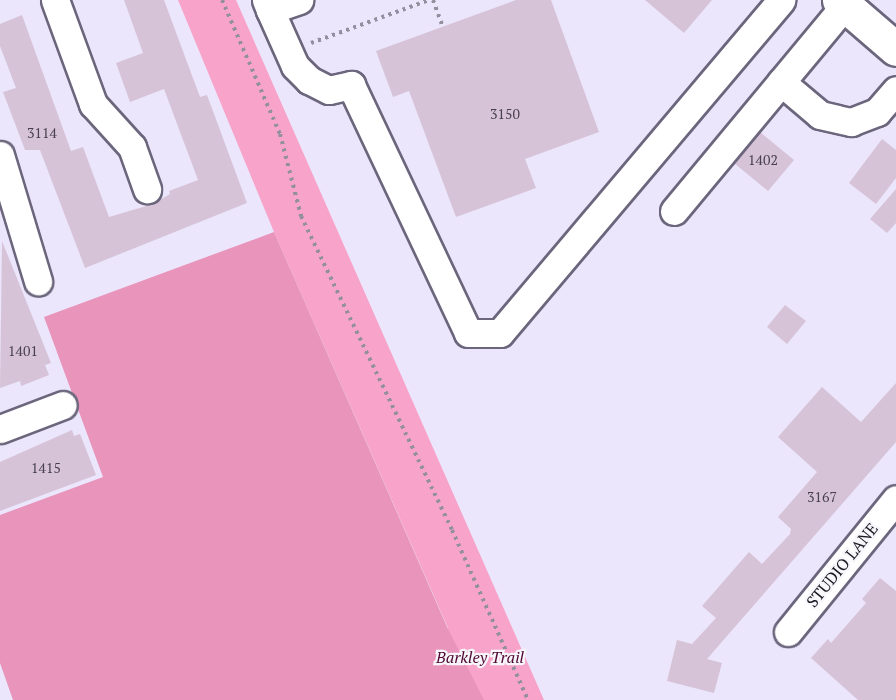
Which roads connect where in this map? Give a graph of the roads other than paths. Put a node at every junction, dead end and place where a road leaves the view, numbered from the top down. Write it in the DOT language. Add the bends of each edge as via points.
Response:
graph roads {
  1 [pos="55,0"];
  2 [pos="299,0"];
  3 [pos="782,0"];
  4 [pos="842,3"];
  5 [pos="268,5"];
  6 [pos="896,49"];
  7 [pos="781,82"];
  8 [pos="896,90"];
  9 [pos="0,155"];
  10 [pos="147,189"];
  11 [pos="674,211"];
  12 [pos="38,281"];
  13 [pos="63,405"];
  14 [pos="0,429"];
  15 [pos="896,499"];
  16 [pos="788,632"];
  1 -- 10 [label="street" via="93,104 132,147"];
  2 -- 5 [label="street"];
  3 -- 5 [label="street" via="500,333 468,333 351,85 329,90 309,80 295,66"];
  4 -- 6 [label="main road"];
  4 -- 7 [label="street"];
  7 -- 8 [label="street" via="820,115 851,122 877,112"];
  7 -- 11 [label="street"];
  9 -- 12 [label="street"];
  13 -- 14 [label="street"];
  15 -- 16 [label="street, STUDIO LANE"];
}
